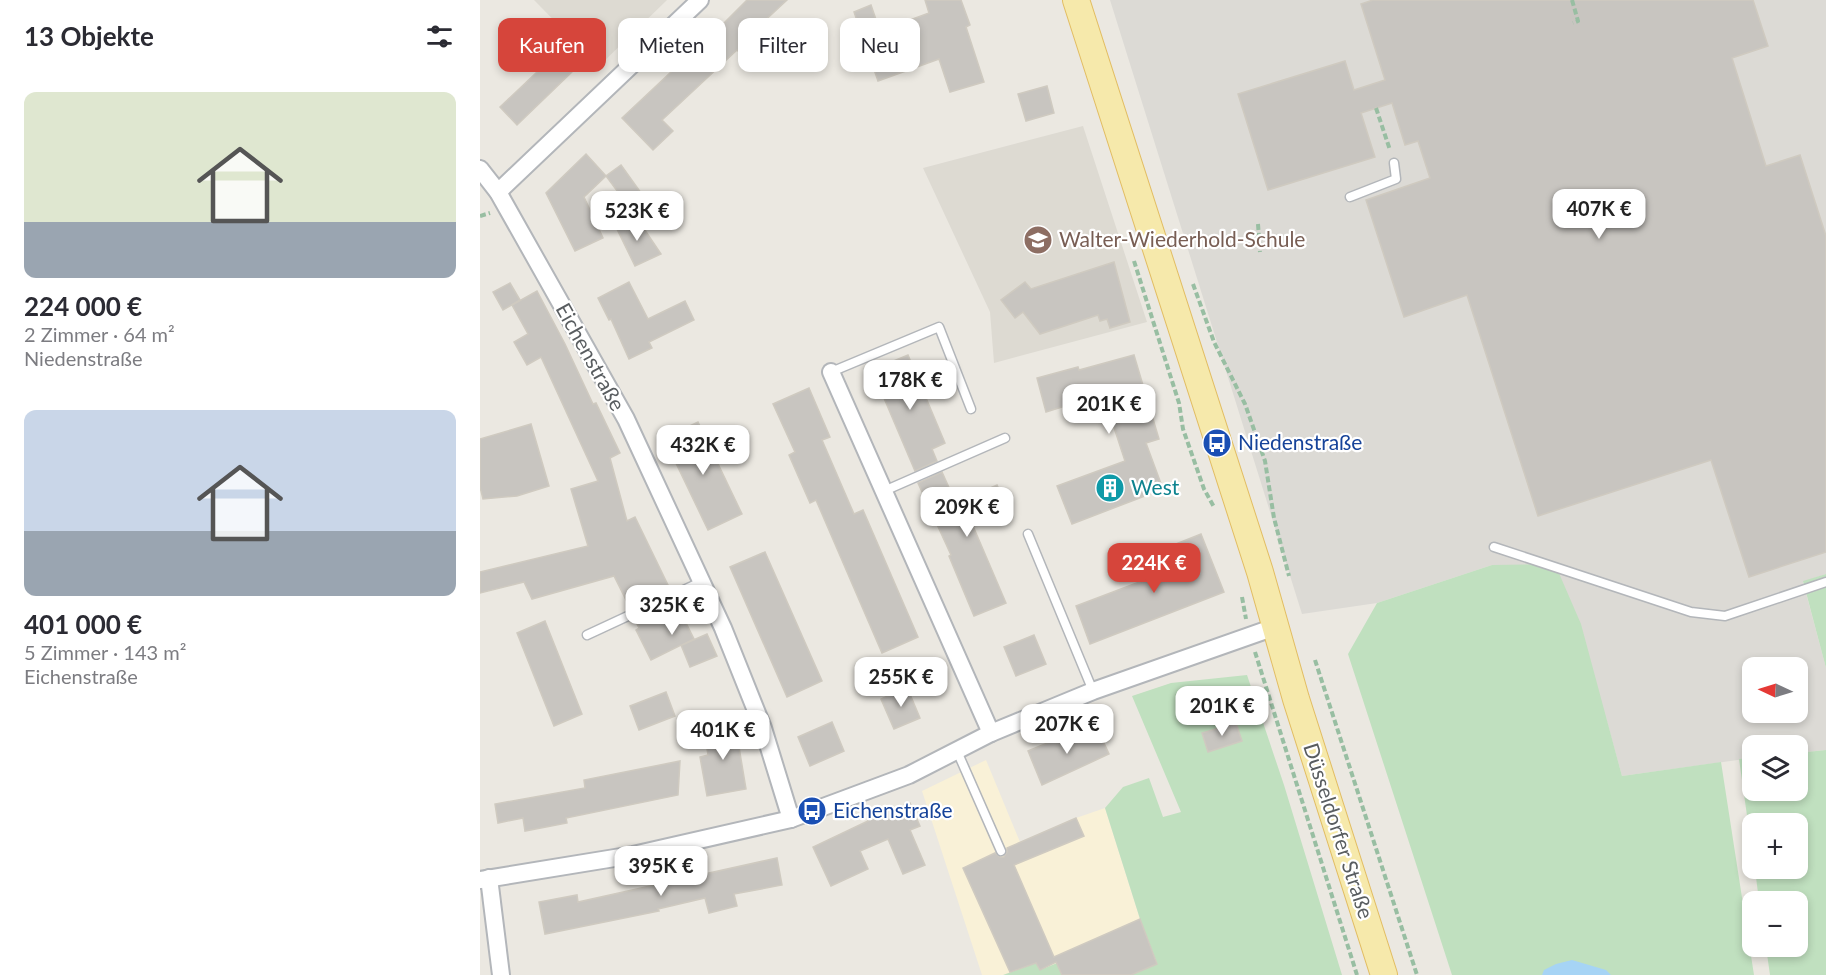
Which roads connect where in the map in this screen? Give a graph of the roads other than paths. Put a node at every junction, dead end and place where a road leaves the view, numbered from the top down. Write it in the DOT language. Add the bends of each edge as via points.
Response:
graph roads {
  1 [pos="700,0"];
  2 [pos="1076,0"];
  3 [pos="1394,163"];
  4 [pos="480,170"];
  5 [pos="498,192"];
  6 [pos="1350,197"];
  7 [pos="831,372"];
  8 [pos="972,410"];
  9 [pos="1005,438"];
  10 [pos="884,491"];
  11 [pos="1028,534"];
  12 [pos="1494,547"];
  13 [pos="701,582"];
  14 [pos="1826,582"];
  15 [pos="1275,627"];
  16 [pos="587,635"];
  17 [pos="1093,691"];
  18 [pos="991,734"];
  19 [pos="957,751"];
  20 [pos="791,819"];
  21 [pos="1001,851"];
  22 [pos="485,879"];
  23 [pos="501,975"];
  24 [pos="1384,975"];
  1 -- 5 [label="street"];
  2 -- 15 [label="main road, Düsseldorfer Straße"];
  3 -- 6 [label="lane" via="1396,179"];
  4 -- 5 [label="street, Eichenstraße"];
  5 -- 13 [label="street, Eichenstraße" via="626,419"];
  7 -- 8 [label="lane" via="939,327"];
  7 -- 10 [label="street"];
  9 -- 10 [label="lane"];
  10 -- 18 [label="street"];
  11 -- 17 [label="lane"];
  12 -- 14 [label="lane" via="1691,612 1725,616"];
  13 -- 16 [label="lane"];
  13 -- 20 [label="street, Eichenstraße" via="763,728"];
  15 -- 17 [label="street"];
  15 -- 24 [label="main road, Düsseldorfer Straße"];
  17 -- 18 [label="street"];
  18 -- 19 [label="street"];
  19 -- 20 [label="street" via="909,775"];
  19 -- 21 [label="lane"];
  20 -- 22 [label="street" via="633,855"];
  22 -- 23 [label="street"];
}
